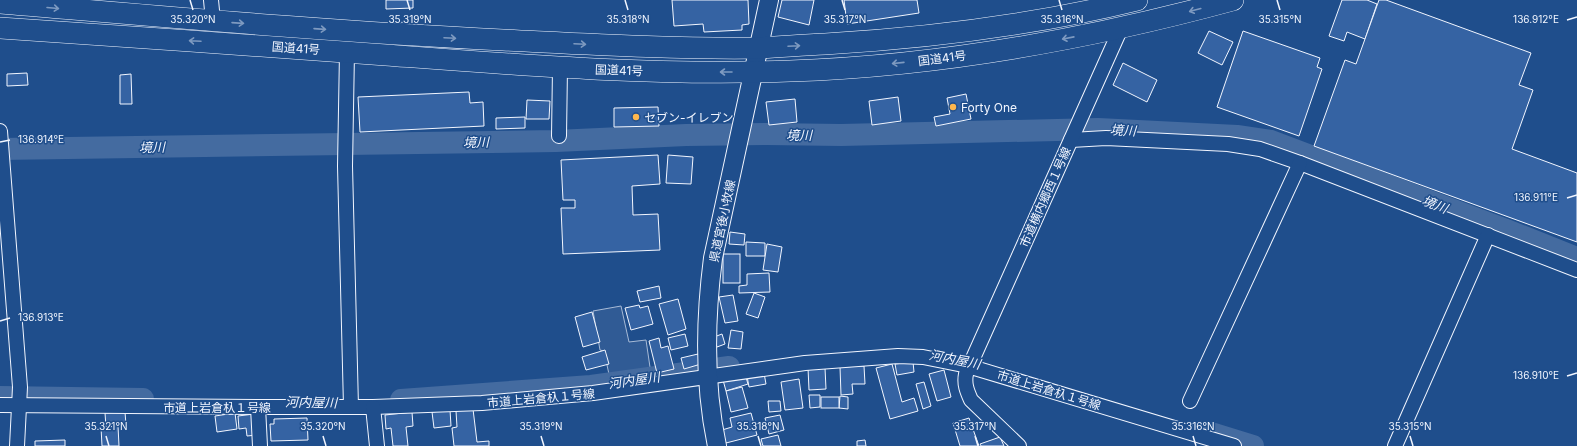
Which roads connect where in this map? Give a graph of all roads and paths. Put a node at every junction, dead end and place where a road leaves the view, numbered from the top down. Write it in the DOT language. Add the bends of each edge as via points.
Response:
graph roads {
  1 [pos="211,0"];
  2 [pos="769,0"];
  3 [pos="1136,0"];
  4 [pos="1233,0"];
  5 [pos="0,3"];
  6 [pos="101,6"];
  7 [pos="214,21"];
  8 [pos="0,28"];
  9 [pos="1121,28"];
  10 [pos="759,48"];
  11 [pos="347,52"];
  12 [pos="560,68"];
  13 [pos="754,72"];
  14 [pos="559,136"];
  15 [pos="1071,140"];
  16 [pos="1,141"];
  17 [pos="1300,163"];
  18 [pos="1488,234"];
  19 [pos="1577,270"];
  20 [pos="968,366"];
  21 [pos="708,376"];
  22 [pos="1190,401"];
  23 [pos="0,405"];
  24 [pos="20,405"];
  25 [pos="258,407"];
  26 [pos="351,407"];
  27 [pos="373,407"];
  28 [pos="18,446"];
  29 [pos="260,446"];
  30 [pos="377,446"];
  31 [pos="716,446"];
  32 [pos="1019,446"];
  33 [pos="1234,446"];
  34 [pos="1395,446"];
  1 -- 7 [label="street"];
  2 -- 10 [label="main road, 県道宮後小牧線"];
  10 -- 3 [label="highway, 国道41号, one-way" via="874,41 949,33 1038,20"];
  4 -- 9 [label="highway, 国道41号, one-way"];
  5 -- 6 [label="highway, 国道41号, one-way"];
  6 -- 7 [label="highway, 国道41号"];
  7 -- 10 [label="highway, 国道41号, one-way" via="622,46"];
  11 -- 8 [label="highway, 国道41号, one-way"];
  9 -- 13 [label="highway, 国道41号, one-way" via="1026,46 934,59 839,68"];
  9 -- 15 [label="street, 市道横内郷西１号線"];
  10 -- 13 [label="main road, 県道宮後小牧線"];
  11 -- 12 [label="highway, 国道41号"];
  11 -- 26 [label="street" via="345,166"];
  13 -- 12 [label="highway, 国道41号, one-way"];
  12 -- 14 [label="street"];
  13 -- 21 [label="main road, 県道宮後小牧線" via="713,258 708,310"];
  15 -- 17 [label="street" via="1106,138 1228,144 1260,149"];
  15 -- 20 [label="street, 市道横内郷西１号線"];
  16 -- 24 [label="street"];
  17 -- 18 [label="street"];
  17 -- 22 [label="street"];
  18 -- 19 [label="street"];
  18 -- 34 [label="street"];
  20 -- 21 [label="street, 市道上岩倉杁１号線" via="923,357 898,356 805,363"];
  20 -- 32 [label="street, 市道横内郷西１号線" via="965,381 971,400"];
  20 -- 33 [label="street, 市道上岩倉杁１号線"];
  21 -- 27 [label="street, 市道上岩倉杁１号線" via="593,393 482,403"];
  21 -- 31 [label="main road, 県道宮後小牧線"];
  23 -- 24 [label="street, 市道上岩倉杁１号線"];
  24 -- 25 [label="street, 市道上岩倉杁１号線"];
  24 -- 28 [label="street"];
  25 -- 26 [label="street, 市道上岩倉杁１号線"];
  25 -- 29 [label="street"];
  26 -- 27 [label="street, 市道上岩倉杁１号線"];
  27 -- 30 [label="street"];
}
